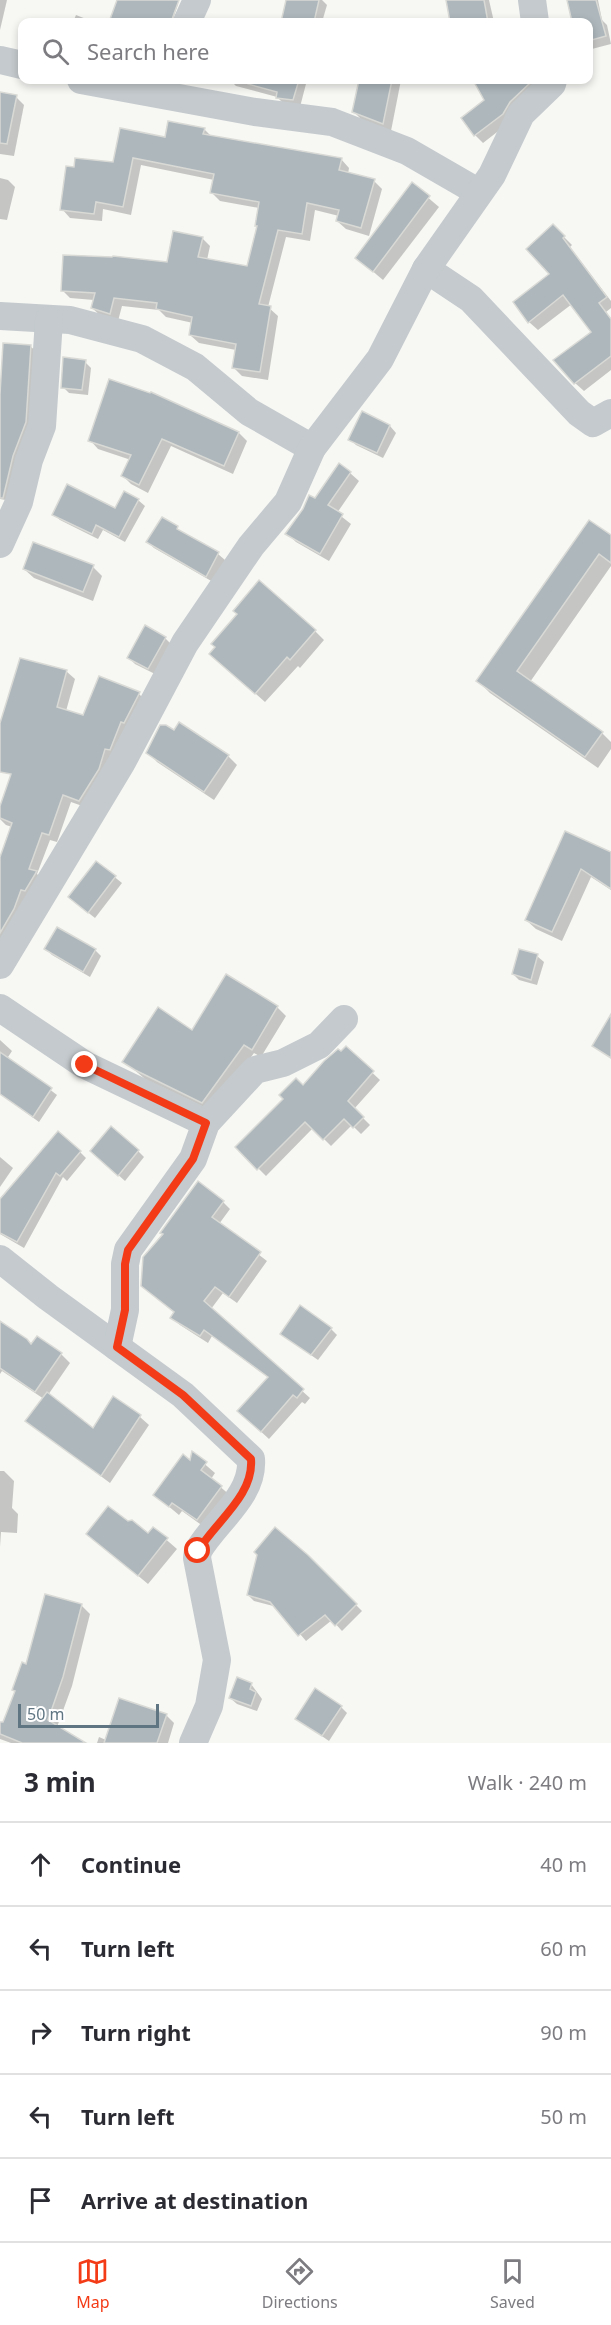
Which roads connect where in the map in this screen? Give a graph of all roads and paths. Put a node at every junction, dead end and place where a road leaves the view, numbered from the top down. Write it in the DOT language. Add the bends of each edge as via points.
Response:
graph roads {
  1 [pos="197,0"];
  2 [pos="532,0"];
  3 [pos="189,18"];
  4 [pos="534,18"];
  5 [pos="0,60"];
  6 [pos="18,64"];
  7 [pos="123,84"];
  8 [pos="552,84"];
  9 [pos="154,87"];
  10 [pos="478,192"];
  11 [pos="426,269"];
  12 [pos="0,316"];
  13 [pos="49,320"];
  14 [pos="611,413"];
  15 [pos="312,448"];
  16 [pos="0,544"];
  17 [pos="0,965"];
  18 [pos="0,1008"];
  19 [pos="344,1019"];
  20 [pos="206,1123"];
  21 [pos="0,1259"];
  22 [pos="117,1347"];
  23 [pos="193,1743"];
  1 -- 3 [label="street"];
  2 -- 4 [label="street"];
  5 -- 6 [label="street"];
  7 -- 9 [label="street"];
  8 -- 10 [label="street" via="521,114 492,175"];
  9 -- 10 [label="street" via="255,112 332,122 407,152"];
  10 -- 11 [label="street"];
  11 -- 14 [label="street" via="471,299 579,413 593,423"];
  11 -- 15 [label="street" via="380,359"];
  12 -- 13 [label="street"];
  13 -- 15 [label="street" via="70,320 142,339 195,367 249,412"];
  13 -- 16 [label="street" via="42,426 19,502"];
  15 -- 17 [label="street" via="288,502 251,546 185,643 122,762"];
  18 -- 20 [label="street" via="85,1065"];
  19 -- 20 [label="street" via="319,1045 283,1063 255,1070"];
  20 -- 22 [label="street" via="193,1159 128,1250 125,1310"];
  21 -- 22 [label="street"];
  22 -- 23 [label="street" via="183,1395 251,1459 247,1486 198,1551 217,1660 209,1706"];
}
